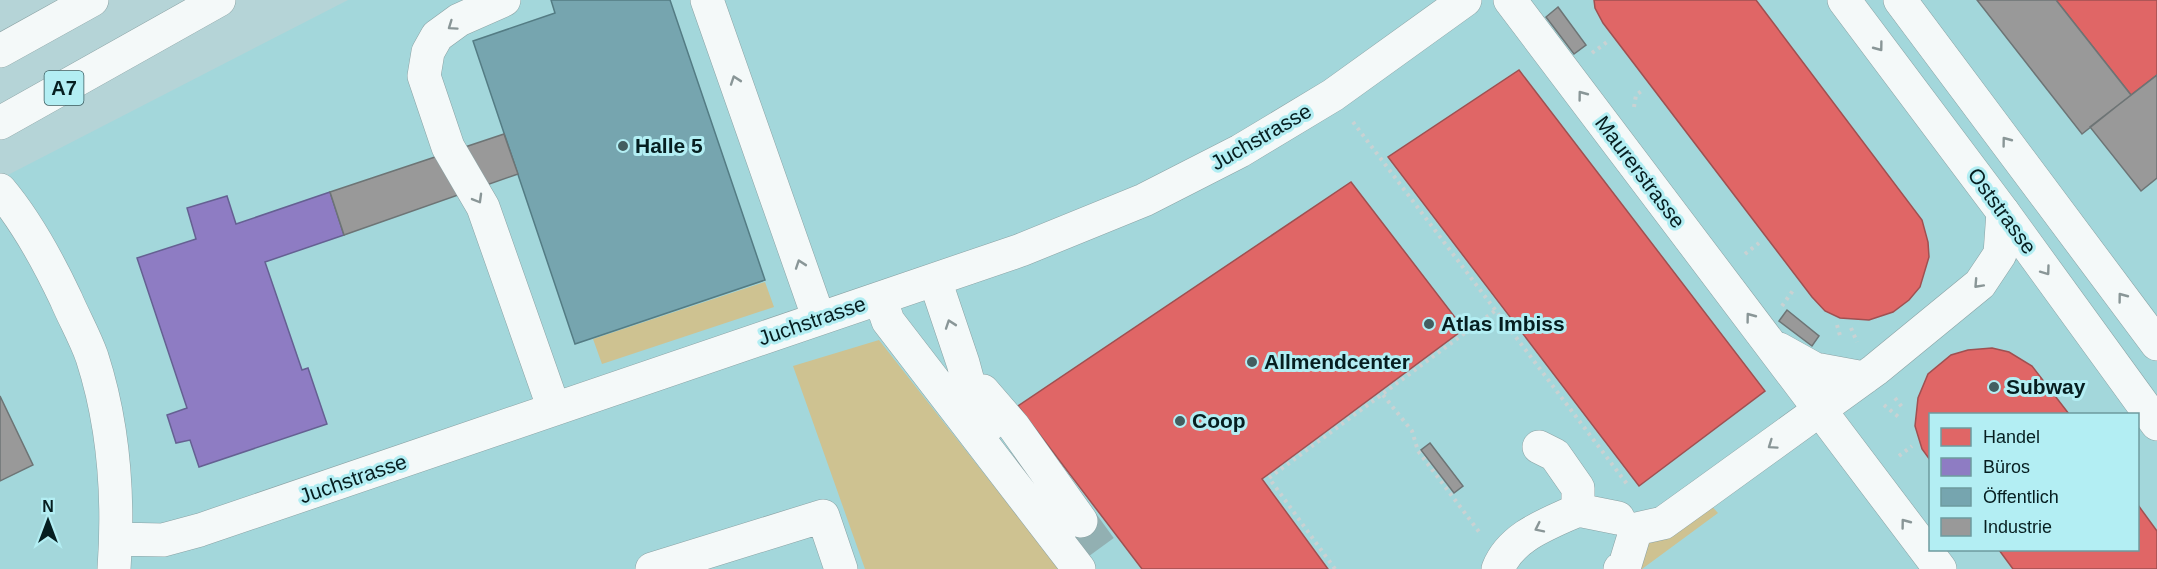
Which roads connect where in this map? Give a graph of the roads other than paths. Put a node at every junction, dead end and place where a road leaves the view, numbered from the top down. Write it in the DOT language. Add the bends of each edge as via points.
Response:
graph roads {
  1 [pos="47,0"];
  2 [pos="92,0"];
  3 [pos="219,0"];
  4 [pos="241,0"];
  5 [pos="504,0"];
  6 [pos="708,0"];
  7 [pos="1465,0"];
  8 [pos="1510,0"];
  9 [pos="1844,0"];
  10 [pos="1900,0"];
  11 [pos="0,34"];
  12 [pos="0,51"];
  13 [pos="129,52"];
  14 [pos="0,123"];
  15 [pos="0,190"];
  16 [pos="2003,212"];
  17 [pos="935,280"];
  18 [pos="880,298"];
  19 [pos="819,319"];
  20 [pos="1770,343"];
  21 [pos="2157,344"];
  22 [pos="963,363"];
  23 [pos="1864,378"];
  24 [pos="554,409"];
  25 [pos="1820,411"];
  26 [pos="2157,424"];
  27 [pos="1539,447"];
  28 [pos="1578,510"];
  29 [pos="1081,521"];
  30 [pos="1627,523"];
  31 [pos="115,554"];
  32 [pos="652,569"];
  33 [pos="841,569"];
  34 [pos="1079,569"];
  35 [pos="1096,569"];
  36 [pos="1497,569"];
  37 [pos="1620,569"];
  38 [pos="1941,569"];
  1 -- 11 [label="main road"];
  2 -- 12 [label="main road"];
  3 -- 13 [label="main road, A7"];
  4 -- 13 [label="main road, A7"];
  5 -- 24 [label="main road, one-way" via="459,20 437,36 428,52 424,75 448,147 483,207"];
  19 -- 6 [label="main road, one-way"];
  7 -- 17 [label="main road, Juchstrasse" via="1333,95 1240,151 1144,200"];
  20 -- 8 [label="main road, Maurerstrasse, one-way"];
  9 -- 16 [label="main road, Oststrasse, one-way"];
  21 -- 10 [label="main road, one-way"];
  13 -- 14 [label="main road, A7"];
  15 -- 31 [label="main road" via="49,262 92,357 107,419 115,480"];
  16 -- 23 [label="main road, one-way" via="2000,254 1980,284"];
  16 -- 26 [label="main road, Oststrasse, one-way"];
  17 -- 18 [label="main road, Juchstrasse"];
  22 -- 17 [label="main road, one-way"];
  18 -- 19 [label="main road, Juchstrasse"];
  18 -- 34 [label="main road" via="888,321"];
  19 -- 24 [label="main road, Juchstrasse"];
  20 -- 23 [label="main road, Maurerstrasse" via="1815,369"];
  20 -- 25 [label="main road, Maurerstrasse"];
  22 -- 29 [label="main road"];
  22 -- 35 [label="main road" via="976,411"];
  23 -- 25 [label="main road"];
  24 -- 31 [label="main road, Juchstrasse" via="200,530"];
  25 -- 30 [label="main road, one-way" via="1663,523"];
  38 -- 25 [label="main road, Maurerstrasse, one-way"];
  27 -- 28 [label="main road" via="1555,455 1578,488"];
  28 -- 30 [label="main road"];
  28 -- 36 [label="main road, one-way" via="1531,532 1508,550"];
  30 -- 37 [label="main road" via="1625,565"];
  32 -- 33 [label="main road" via="823,516"];
}
